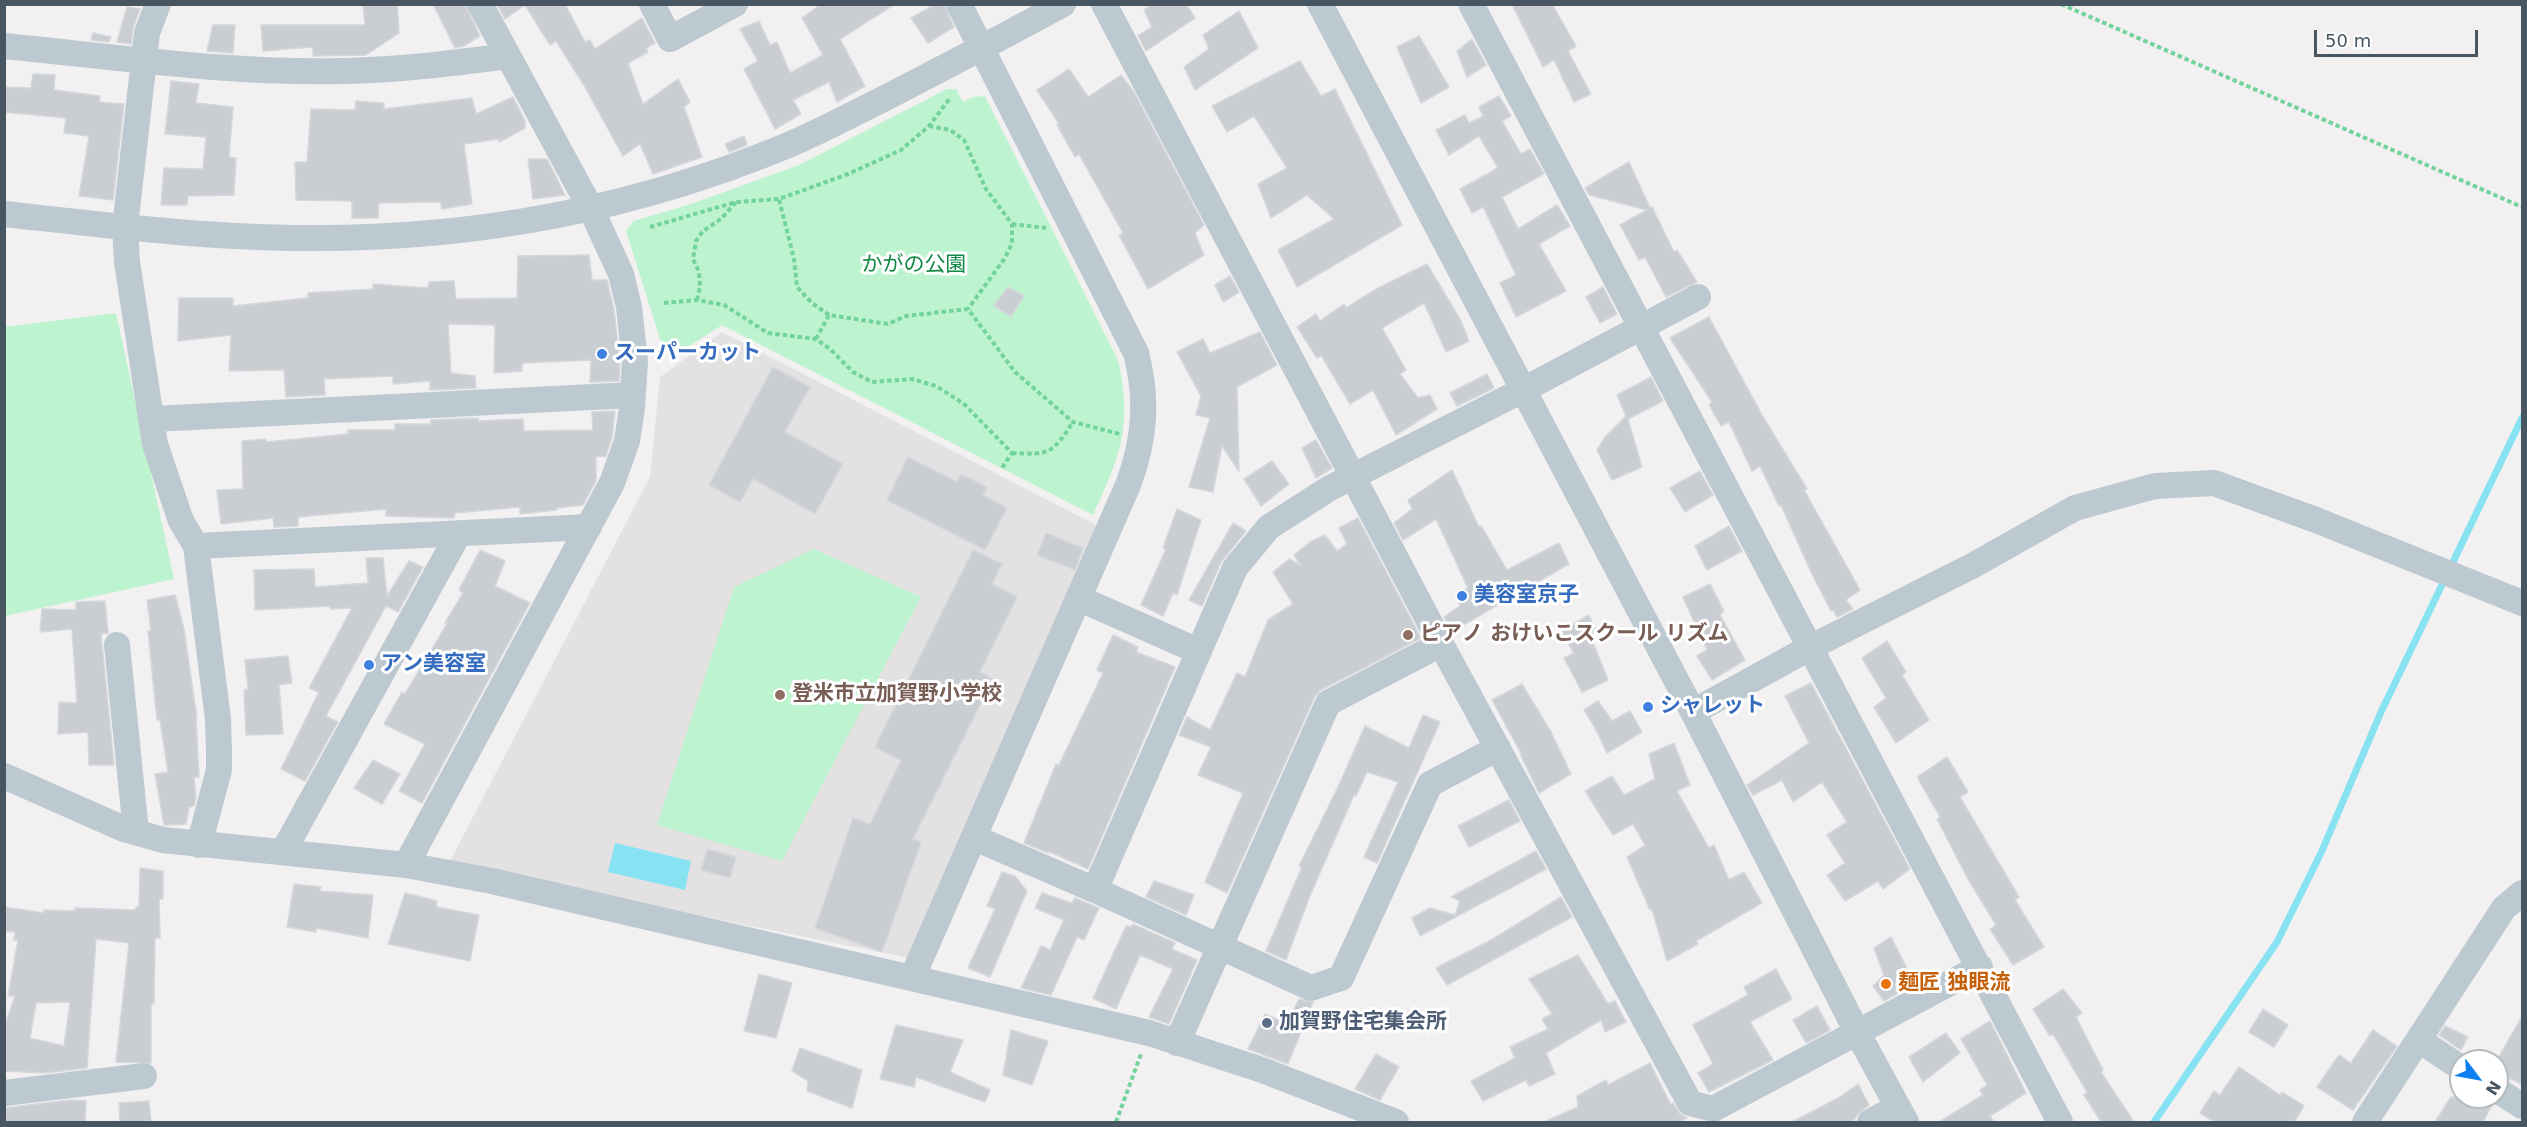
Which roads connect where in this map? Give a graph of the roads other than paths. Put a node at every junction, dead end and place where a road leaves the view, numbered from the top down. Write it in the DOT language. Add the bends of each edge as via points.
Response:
graph roads {
  1 [pos="158,4"];
  2 [pos="480,4"];
  3 [pos="652,4"];
  4 [pos="735,4"];
  5 [pos="959,4"];
  6 [pos="1064,4"];
  7 [pos="1104,4"];
  8 [pos="1320,4"];
  9 [pos="1472,4"];
  10 [pos="4,46"];
  11 [pos="982,48"];
  12 [pos="508,56"];
  13 [pos="144,60"];
  14 [pos="591,209"];
  15 [pos="4,214"];
  16 [pos="125,227"];
  17 [pos="1698,297"];
  18 [pos="1642,327"];
  19 [pos="1523,390"];
  20 [pos="632,395"];
  21 [pos="153,419"];
  22 [pos="1354,477"];
  23 [pos="589,527"];
  24 [pos="459,533"];
  25 [pos="196,546"];
  26 [pos="1078,598"];
  27 [pos="2523,603"];
  28 [pos="1441,644"];
  29 [pos="117,645"];
  30 [pos="1811,647"];
  31 [pos="1198,651"];
  32 [pos="1693,712"];
  33 [pos="1498,748"];
  34 [pos="4,776"];
  35 [pos="136,832"];
  36 [pos="975,838"];
  37 [pos="199,845"];
  38 [pos="283,852"];
  39 [pos="406,865"];
  40 [pos="1095,890"];
  41 [pos="2523,893"];
  42 [pos="1221,946"];
  43 [pos="1980,967"];
  44 [pos="912,978"];
  45 [pos="1857,1032"];
  46 [pos="2419,1040"];
  47 [pos="1178,1042"];
  48 [pos="2449,1060"];
  49 [pos="144,1076"];
  50 [pos="4,1093"];
  51 [pos="2509,1097"];
  52 [pos="2523,1106"];
  53 [pos="1902,1115"];
  54 [pos="1396,1122"];
  55 [pos="1870,1122"];
  56 [pos="2060,1122"];
  57 [pos="2365,1122"];
  1 -- 13 [label="street" via="147,33"];
  2 -- 12 [label="street"];
  3 -- 4 [label="street" via="670,39"];
  5 -- 11 [label="street"];
  6 -- 11 [label="street"];
  7 -- 22 [label="street"];
  8 -- 19 [label="street"];
  9 -- 18 [label="street"];
  10 -- 13 [label="street"];
  11 -- 14 [label="street" via="788,146 709,175"];
  11 -- 26 [label="street" via="1122,322 1141,374 1144,419 1137,463"];
  12 -- 13 [label="street" via="345,71 273,71"];
  12 -- 14 [label="street"];
  13 -- 16 [label="street"];
  14 -- 16 [label="street" via="507,226 368,238 244,237"];
  14 -- 20 [label="street" via="621,274 629,307 635,362"];
  15 -- 16 [label="street"];
  16 -- 21 [label="street" via="127,262"];
  17 -- 18 [label="street"];
  18 -- 19 [label="street"];
  18 -- 30 [label="street"];
  19 -- 22 [label="street"];
  19 -- 32 [label="street"];
  20 -- 21 [label="street"];
  20 -- 23 [label="street" via="627,441 612,483"];
  21 -- 25 [label="street" via="155,444 170,490 181,521"];
  22 -- 28 [label="street"];
  22 -- 31 [label="street" via="1287,514 1252,545 1235,568"];
  23 -- 24 [label="street"];
  23 -- 39 [label="street"];
  24 -- 25 [label="street"];
  24 -- 38 [label="street"];
  25 -- 37 [label="street" via="219,751 219,770"];
  26 -- 31 [label="street"];
  26 -- 36 [label="street"];
  27 -- 30 [label="street" via="2214,483 2155,486 2075,507 1972,566"];
  28 -- 33 [label="street"];
  28 -- 42 [label="street" via="1328,703"];
  29 -- 35 [label="street"];
  30 -- 32 [label="street"];
  30 -- 43 [label="street"];
  31 -- 40 [label="street"];
  32 -- 45 [label="street"];
  33 -- 42 [label="street" via="1430,784 1341,978 1311,988"];
  33 -- 45 [label="street" via="1689,1102 1713,1110"];
  34 -- 35 [label="street"];
  35 -- 37 [label="street"];
  36 -- 40 [label="street"];
  36 -- 44 [label="street"];
  37 -- 38 [label="street"];
  38 -- 39 [label="street"];
  39 -- 44 [label="street"];
  40 -- 42 [label="street"];
  41 -- 46 [label="street" via="2504,908"];
  42 -- 47 [label="street"];
  43 -- 45 [label="street"];
  43 -- 56 [label="street"];
  44 -- 47 [label="street"];
  45 -- 53 [label="street"];
  46 -- 48 [label="street"];
  46 -- 57 [label="street"];
  47 -- 54 [label="street"];
  49 -- 50 [label="street"];
  51 -- 52 [label="street"];
  53 -- 55 [label="street"];
}
